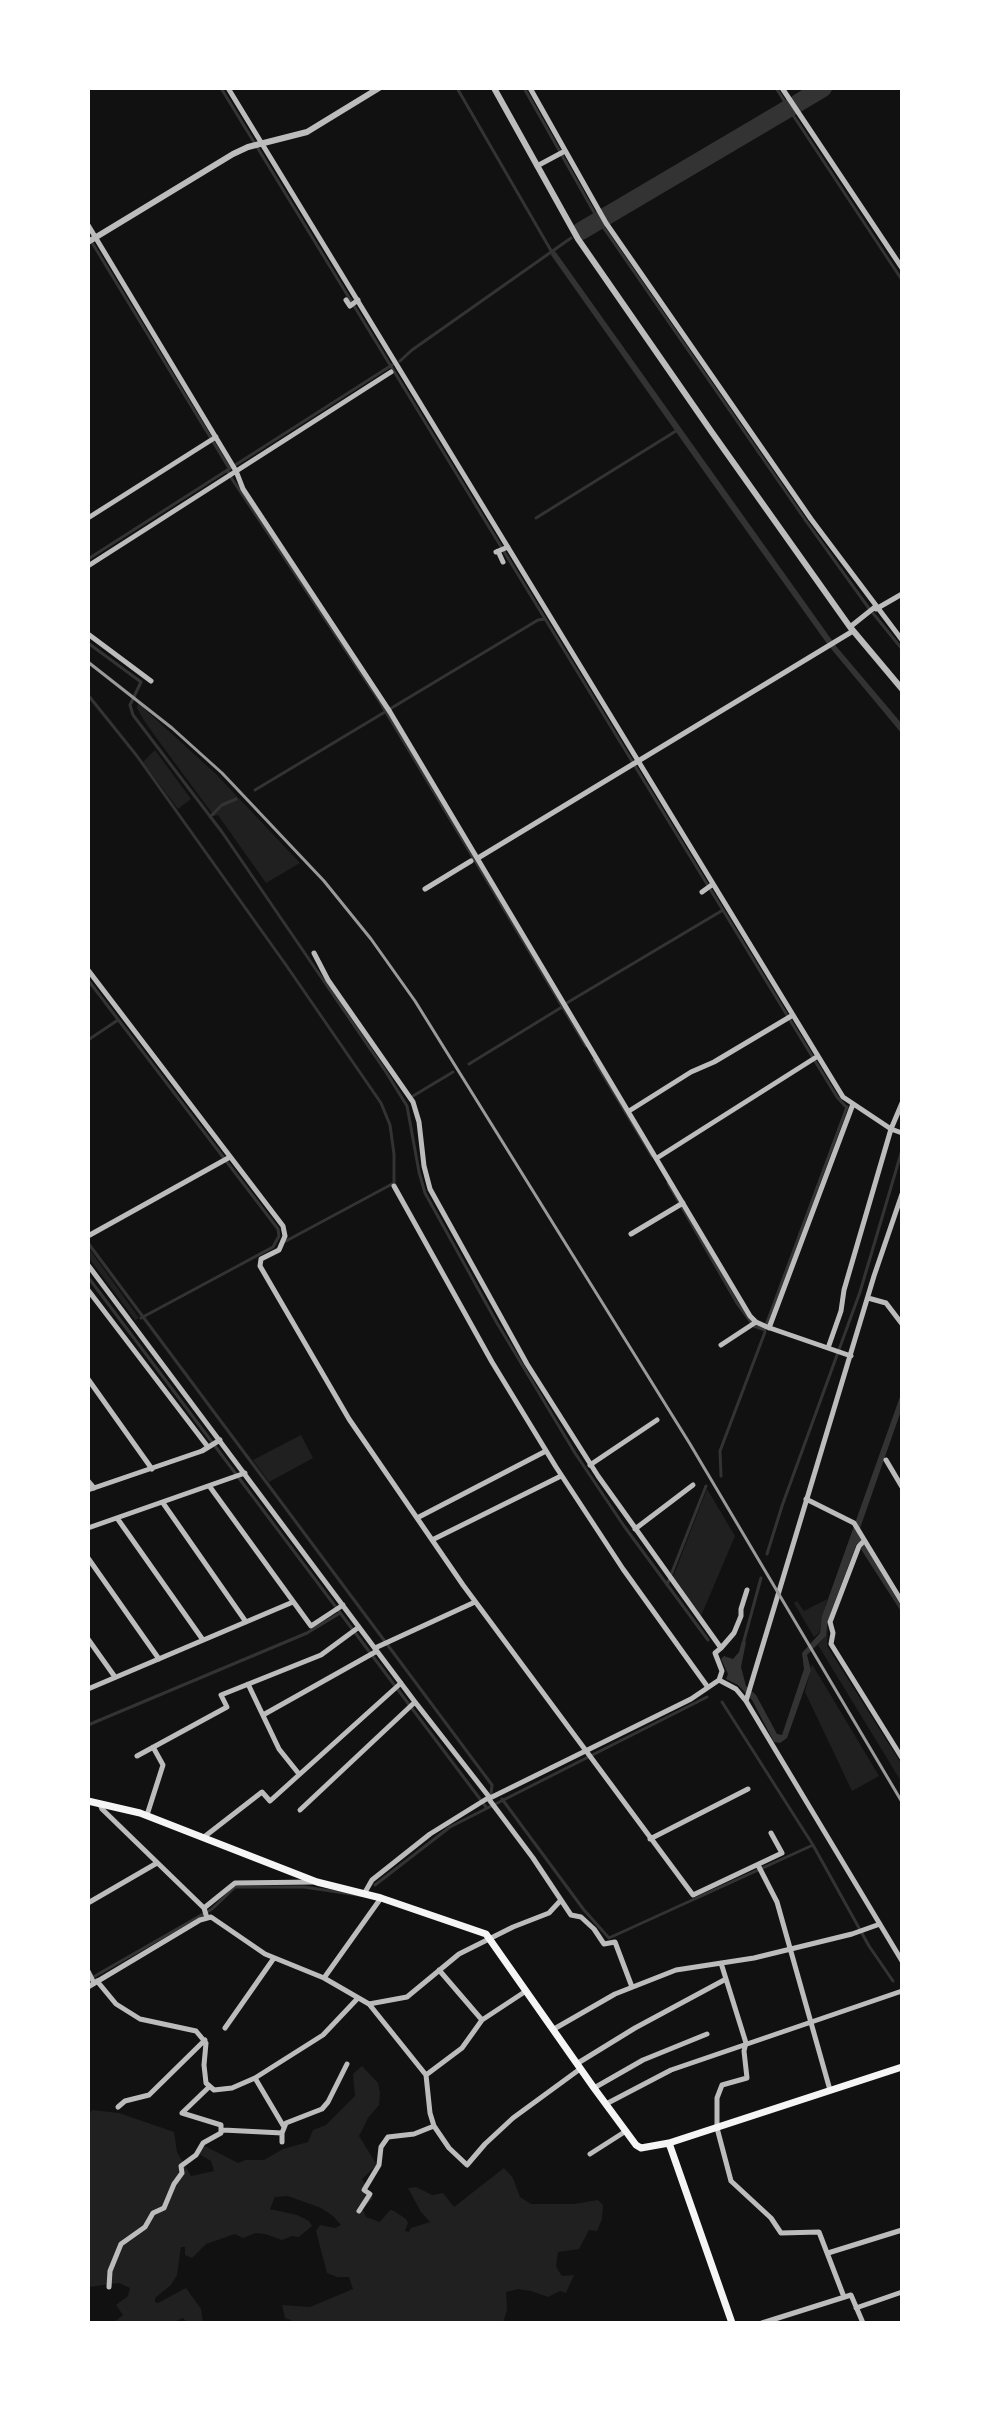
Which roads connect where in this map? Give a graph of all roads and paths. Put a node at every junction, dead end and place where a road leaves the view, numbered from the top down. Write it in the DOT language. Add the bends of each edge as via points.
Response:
graph roads {
  1 [pos="228,88"];
  2 [pos="379,88"];
  3 [pos="494,88"];
  4 [pos="530,88"];
  5 [pos="782,88"];
  6 [pos="258,144"];
  7 [pos="565,151"];
  8 [pos="537,166"];
  9 [pos="88,225"];
  10 [pos="91,240"];
  11 [pos="902,268"];
  12 [pos="383,364"];
  13 [pos="215,438"];
  14 [pos="234,467"];
  15 [pos="88,518"];
  16 [pos="502,550"];
  17 [pos="503,562"];
  18 [pos="88,566"];
  19 [pos="902,594"];
  20 [pos="873,609"];
  21 [pos="852,629"];
  22 [pos="88,634"];
  23 [pos="902,640"];
  24 [pos="151,681"];
  25 [pos="902,689"];
  26 [pos="635,763"];
  27 [pos="478,858"];
  28 [pos="471,861"];
  29 [pos="713,884"];
  30 [pos="425,889"];
  31 [pos="704,891"];
  32 [pos="314,953"];
  33 [pos="88,970"];
  34 [pos="790,1017"];
  35 [pos="815,1058"];
  36 [pos="851,1102"];
  37 [pos="902,1103"];
  38 [pos="629,1111"];
  39 [pos="891,1129"];
  40 [pos="902,1133"];
  41 [pos="657,1158"];
  42 [pos="226,1159"];
  43 [pos="394,1186"];
  44 [pos="902,1194"];
  45 [pos="681,1204"];
  46 [pos="631,1234"];
  47 [pos="88,1236"];
  48 [pos="88,1265"];
  49 [pos="91,1274"];
  50 [pos="88,1290"];
  51 [pos="868,1298"];
  52 [pos="902,1324"];
  53 [pos="760,1325"];
  54 [pos="721,1345"];
  55 [pos="828,1348"];
  56 [pos="851,1356"];
  57 [pos="88,1379"];
  58 [pos="657,1420"];
  59 [pos="218,1441"];
  60 [pos="209,1447"];
  61 [pos="546,1451"];
  62 [pos="886,1460"];
  63 [pos="590,1465"];
  64 [pos="152,1469"];
  65 [pos="240,1475"];
  66 [pos="561,1476"];
  67 [pos="88,1481"];
  68 [pos="693,1485"];
  69 [pos="210,1487"];
  70 [pos="902,1487"];
  71 [pos="91,1489"];
  72 [pos="806,1499"];
  73 [pos="163,1503"];
  74 [pos="117,1518"];
  75 [pos="417,1518"];
  76 [pos="88,1528"];
  77 [pos="635,1529"];
  78 [pos="432,1540"];
  79 [pos="862,1543"];
  80 [pos="88,1558"];
  81 [pos="747,1590"];
  82 [pos="293,1602"];
  83 [pos="475,1602"];
  84 [pos="902,1602"];
  85 [pos="340,1608"];
  86 [pos="246,1622"];
  87 [pos="356,1629"];
  88 [pos="88,1639"];
  89 [pos="203,1640"];
  90 [pos="721,1648"];
  91 [pos="374,1652"];
  92 [pos="159,1659"];
  93 [pos="115,1677"];
  94 [pos="722,1683"];
  95 [pos="248,1684"];
  96 [pos="398,1686"];
  97 [pos="707,1686"];
  98 [pos="88,1689"];
  99 [pos="746,1698"];
  100 [pos="412,1705"];
  101 [pos="263,1715"];
  102 [pos="153,1747"];
  103 [pos="589,1755"];
  104 [pos="137,1756"];
  105 [pos="902,1758"];
  106 [pos="299,1774"];
  107 [pos="748,1789"];
  108 [pos="88,1801"];
  109 [pos="487,1801"];
  110 [pos="100,1803"];
  111 [pos="300,1810"];
  112 [pos="147,1815"];
  113 [pos="771,1833"];
  114 [pos="204,1837"];
  115 [pos="650,1839"];
  116 [pos="157,1863"];
  117 [pos="759,1868"];
  118 [pos="317,1882"];
  119 [pos="364,1894"];
  120 [pos="381,1898"];
  121 [pos="562,1900"];
  122 [pos="88,1903"];
  123 [pos="205,1913"];
  124 [pos="880,1924"];
  125 [pos="491,1940"];
  126 [pos="789,1949"];
  127 [pos="274,1958"];
  128 [pos="902,1961"];
  129 [pos="721,1963"];
  130 [pos="439,1970"];
  131 [pos="324,1978"];
  132 [pos="92,1979"];
  133 [pos="726,1979"];
  134 [pos="632,1987"];
  135 [pos="526,1991"];
  136 [pos="902,1991"];
  137 [pos="358,1998"];
  138 [pos="369,2004"];
  139 [pos="482,2020"];
  140 [pos="810,2021"];
  141 [pos="225,2028"];
  142 [pos="554,2029"];
  143 [pos="707,2034"];
  144 [pos="205,2040"];
  145 [pos="746,2043"];
  146 [pos="347,2064"];
  147 [pos="580,2066"];
  148 [pos="902,2067"];
  149 [pos="426,2075"];
  150 [pos="255,2078"];
  151 [pos="209,2087"];
  152 [pos="594,2088"];
  153 [pos="830,2090"];
  154 [pos="606,2104"];
  155 [pos="118,2107"];
  156 [pos="434,2126"];
  157 [pos="717,2128"];
  158 [pos="222,2130"];
  159 [pos="283,2130"];
  160 [pos="626,2131"];
  161 [pos="282,2142"];
  162 [pos="669,2143"];
  163 [pos="590,2154"];
  164 [pos="359,2211"];
  165 [pos="902,2230"];
  166 [pos="828,2253"];
  167 [pos="109,2287"];
  168 [pos="902,2292"];
  169 [pos="844,2297"];
  170 [pos="856,2308"];
  171 [pos="732,2323"];
  172 [pos="762,2323"];
  173 [pos="863,2323"];
  1 -- 6 [label="street"];
  2 -- 6 [label="street" via="307,132"];
  3 -- 8 [label="street"];
  4 -- 7 [label="street"];
  5 -- 11 [label="street"];
  6 -- 10 [label="street"];
  6 -- 16 [label="street"];
  7 -- 8 [label="street"];
  7 -- 20 [label="street" via="603,218"];
  8 -- 21 [label="street" via="578,239"];
  9 -- 10 [label="street"];
  10 -- 13 [label="street"];
  12 -- 14 [label="street" via="389,372"];
  13 -- 14 [label="street"];
  13 -- 15 [label="street"];
  14 -- 18 [label="street"];
  14 -- 27 [label="street" via="243,489 389,710"];
  16 -- 17 [label="street"];
  16 -- 26 [label="street"];
  19 -- 20 [label="street"];
  20 -- 21 [label="street"];
  20 -- 23 [label="street"];
  21 -- 25 [label="street"];
  21 -- 26 [label="street"];
  22 -- 24 [label="street"];
  26 -- 27 [label="street"];
  26 -- 29 [label="street"];
  27 -- 38 [label="street"];
  28 -- 30 [label="street"];
  29 -- 31 [label="street"];
  29 -- 34 [label="street"];
  32 -- 63 [label="street" via="413,1102 430,1189"];
  33 -- 42 [label="street"];
  34 -- 35 [label="street"];
  34 -- 38 [label="street"];
  35 -- 36 [label="street"];
  35 -- 41 [label="street"];
  36 -- 39 [label="street"];
  36 -- 53 [label="street"];
  37 -- 39 [label="street"];
  38 -- 41 [label="street"];
  39 -- 40 [label="street"];
  39 -- 55 [label="street"];
  41 -- 45 [label="street"];
  42 -- 47 [label="street"];
  42 -- 75 [label="street" via="283,1226 279,1250 261,1259 260,1266 349,1419"];
  43 -- 61 [label="street"];
  44 -- 51 [label="street"];
  45 -- 46 [label="street"];
  45 -- 53 [label="street"];
  48 -- 49 [label="street"];
  49 -- 59 [label="street"];
  50 -- 60 [label="street"];
  51 -- 52 [label="street" via="886,1303"];
  51 -- 56 [label="street"];
  53 -- 54 [label="street"];
  53 -- 55 [label="street"];
  55 -- 56 [label="street"];
  56 -- 72 [label="street"];
  57 -- 64 [label="street"];
  58 -- 63 [label="street"];
  59 -- 60 [label="street"];
  59 -- 65 [label="street"];
  60 -- 64 [label="street"];
  61 -- 66 [label="street"];
  61 -- 75 [label="street"];
  62 -- 70 [label="street"];
  63 -- 77 [label="street"];
  64 -- 71 [label="street"];
  65 -- 69 [label="street"];
  65 -- 85 [label="street"];
  66 -- 78 [label="street"];
  66 -- 97 [label="street"];
  67 -- 71 [label="street"];
  68 -- 77 [label="street"];
  69 -- 73 [label="street"];
  69 -- 82 [label="street"];
  72 -- 79 [label="street" via="854,1525"];
  72 -- 99 [label="street"];
  73 -- 74 [label="street"];
  73 -- 86 [label="street"];
  74 -- 76 [label="street"];
  74 -- 89 [label="street"];
  75 -- 78 [label="street"];
  77 -- 90 [label="street"];
  78 -- 83 [label="street"];
  79 -- 84 [label="street"];
  79 -- 105 [label="street" via="830,1622 831,1644"];
  80 -- 92 [label="street"];
  81 -- 90 [label="street" via="734,1633"];
  82 -- 85 [label="street" via="311,1626"];
  82 -- 86 [label="street"];
  83 -- 91 [label="street"];
  83 -- 103 [label="street"];
  85 -- 87 [label="street"];
  86 -- 89 [label="street"];
  87 -- 91 [label="street"];
  87 -- 95 [label="street" via="321,1655"];
  88 -- 93 [label="street"];
  89 -- 92 [label="street"];
  90 -- 94 [label="street" via="715,1653"];
  91 -- 96 [label="street"];
  91 -- 101 [label="street"];
  92 -- 93 [label="street"];
  93 -- 98 [label="street"];
  94 -- 97 [label="street"];
  94 -- 99 [label="street"];
  95 -- 101 [label="street"];
  95 -- 102 [label="street" via="221,1695 227,1707"];
  96 -- 100 [label="street"];
  96 -- 106 [label="street"];
  97 -- 103 [label="street"];
  99 -- 124 [label="street"];
  100 -- 109 [label="street"];
  100 -- 111 [label="street"];
  101 -- 106 [label="street" via="279,1749"];
  102 -- 104 [label="street"];
  102 -- 112 [label="street" via="163,1765"];
  103 -- 109 [label="street"];
  103 -- 115 [label="street"];
  106 -- 114 [label="street" via="270,1801 262,1792"];
  107 -- 115 [label="street"];
  108 -- 110 [label="main road"];
  109 -- 119 [label="street" via="430,1834 372,1880"];
  109 -- 121 [label="street"];
  110 -- 112 [label="main road"];
  110 -- 116 [label="street"];
  112 -- 114 [label="main road"];
  113 -- 117 [label="street" via="782,1853"];
  114 -- 118 [label="main road"];
  115 -- 117 [label="street" via="693,1895"];
  116 -- 122 [label="street"];
  116 -- 123 [label="street"];
  117 -- 126 [label="street" via="777,1902"];
  118 -- 119 [label="main road"];
  118 -- 123 [label="street" via="235,1883"];
  119 -- 120 [label="main road"];
  120 -- 125 [label="main road" via="471,1928"];
  120 -- 131 [label="street"];
  121 -- 125 [label="street" via="549,1913"];
  121 -- 134 [label="street" via="604,1944 615,1942"];
  123 -- 127 [label="street"];
  123 -- 132 [label="street"];
  124 -- 126 [label="street"];
  124 -- 128 [label="street"];
  125 -- 130 [label="street"];
  125 -- 135 [label="main road"];
  126 -- 129 [label="street"];
  126 -- 140 [label="street"];
  127 -- 131 [label="street"];
  127 -- 141 [label="street"];
  129 -- 133 [label="street"];
  129 -- 134 [label="street" via="676,1970"];
  130 -- 138 [label="street" via="407,1997"];
  130 -- 139 [label="street"];
  131 -- 137 [label="street"];
  132 -- 144 [label="street" via="140,2019 196,2031"];
  133 -- 145 [label="street"];
  133 -- 147 [label="street" via="635,2028"];
  134 -- 142 [label="street"];
  135 -- 139 [label="street"];
  135 -- 142 [label="main road"];
  136 -- 140 [label="street"];
  137 -- 138 [label="street"];
  137 -- 150 [label="street" via="323,2035"];
  138 -- 149 [label="street"];
  139 -- 149 [label="street" via="462,2048"];
  140 -- 145 [label="street"];
  140 -- 153 [label="street"];
  142 -- 147 [label="main road"];
  143 -- 152 [label="street" via="643,2060"];
  144 -- 151 [label="street"];
  144 -- 155 [label="street" via="149,2095"];
  145 -- 154 [label="street" via="671,2070"];
  145 -- 157 [label="street" via="747,2078 722,2085"];
  146 -- 159 [label="street" via="322,2109 286,2123"];
  147 -- 152 [label="main road"];
  147 -- 156 [label="street" via="513,2118 467,2165"];
  148 -- 153 [label="main road"];
  149 -- 156 [label="street"];
  150 -- 151 [label="street" via="232,2088"];
  150 -- 159 [label="street"];
  151 -- 158 [label="street" via="182,2113 221,2125"];
  152 -- 154 [label="main road"];
  153 -- 157 [label="main road"];
  154 -- 160 [label="main road"];
  156 -- 164 [label="street" via="388,2137 364,2190 370,2194"];
  157 -- 162 [label="main road"];
  157 -- 166 [label="street" via="731,2181 781,2233 819,2232"];
  158 -- 159 [label="street"];
  158 -- 167 [label="street" via="181,2166 164,2208 121,2244"];
  159 -- 161 [label="street"];
  160 -- 162 [label="main road" via="641,2148"];
  160 -- 163 [label="street"];
  162 -- 171 [label="main road"];
  165 -- 166 [label="street"];
  166 -- 169 [label="street"];
  168 -- 170 [label="street"];
  169 -- 170 [label="street" via="851,2295"];
  169 -- 172 [label="street"];
  170 -- 173 [label="street"];
}
